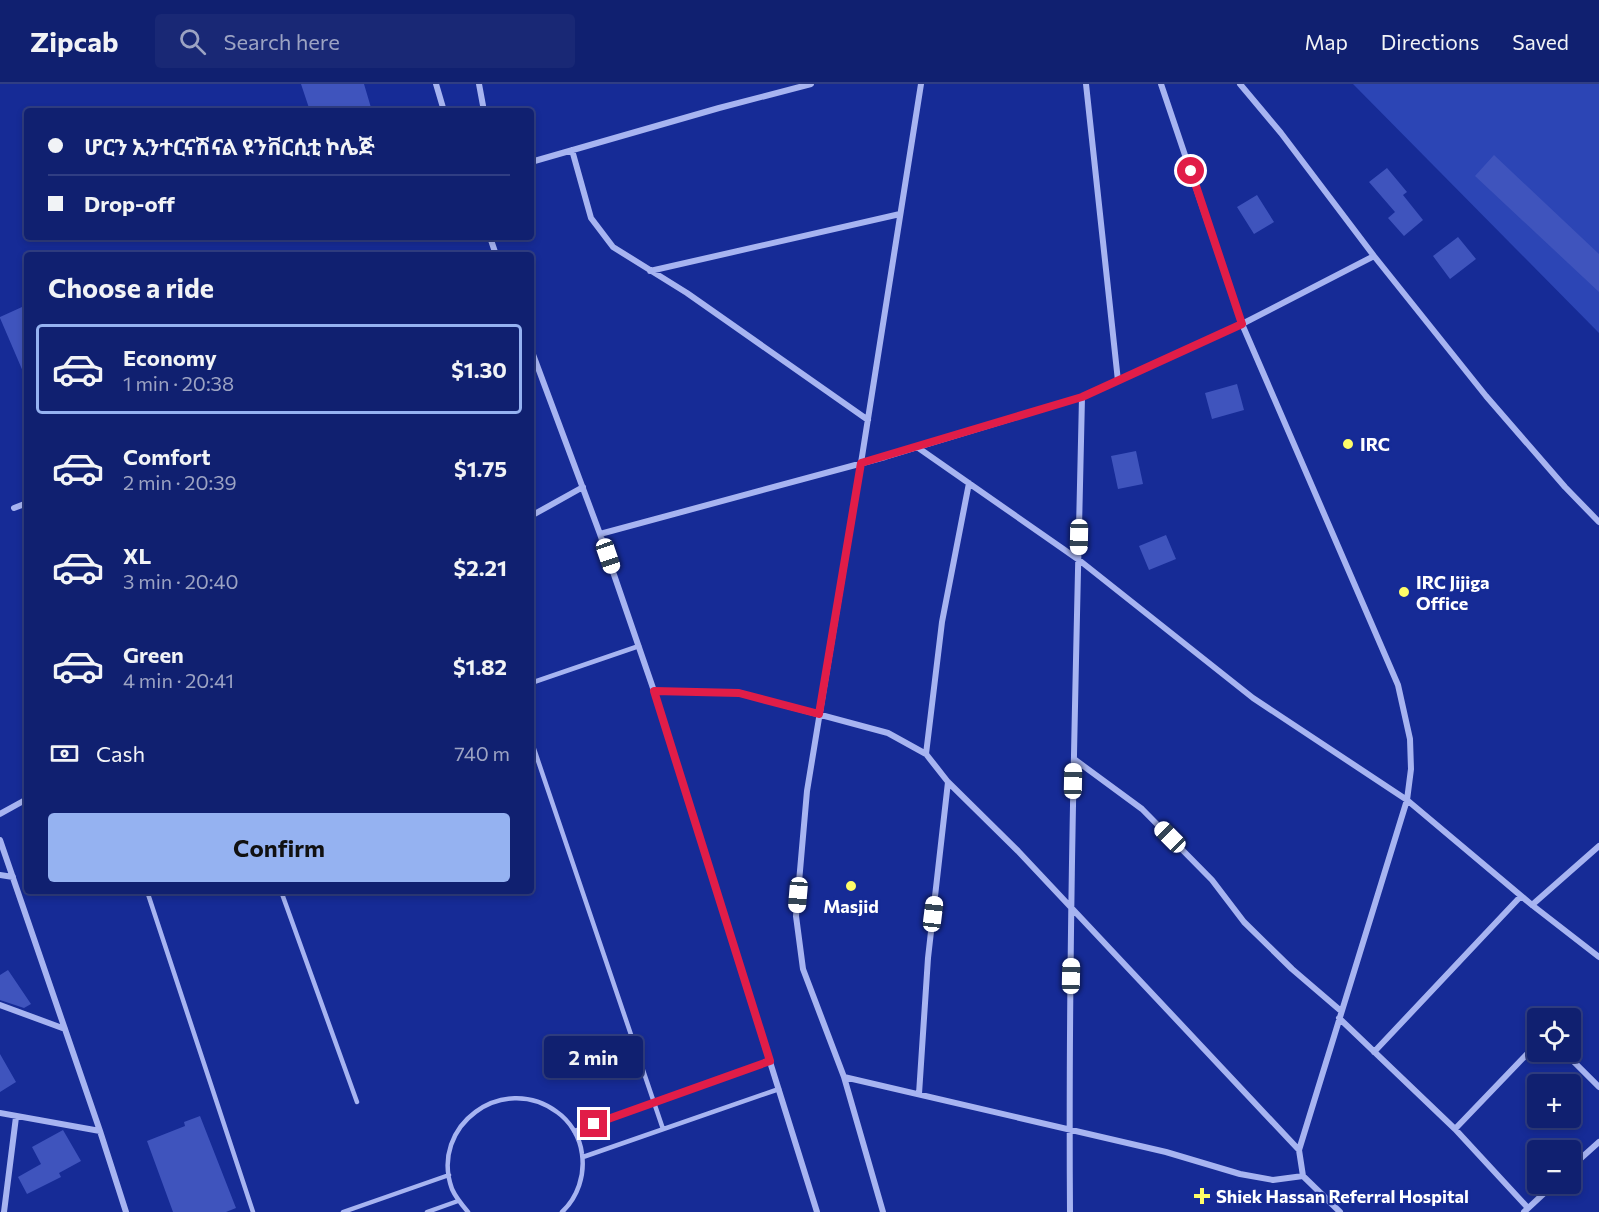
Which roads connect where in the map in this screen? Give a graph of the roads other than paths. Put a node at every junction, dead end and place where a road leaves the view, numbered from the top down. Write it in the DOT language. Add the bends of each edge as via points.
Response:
graph roads {
  1 [pos="436,84"];
  2 [pos="479,84"];
  3 [pos="812,84"];
  4 [pos="921,84"];
  5 [pos="1086,84"];
  6 [pos="1161,84"];
  7 [pos="1240,84"];
  8 [pos="443,108"];
  9 [pos="483,108"];
  10 [pos="572,150"];
  11 [pos="534,161"];
  12 [pos="900,214"];
  13 [pos="1374,256"];
  14 [pos="650,271"];
  15 [pos="1242,324"];
  16 [pos="534,357"];
  17 [pos="1118,381"];
  18 [pos="1082,397"];
  19 [pos="868,420"];
  20 [pos="917,447"];
  21 [pos="861,463"];
  22 [pos="969,483"];
  23 [pos="583,487"];
  24 [pos="24,504"];
  25 [pos="14,508"];
  26 [pos="534,514"];
  27 [pos="1599,522"];
  28 [pos="600,534"];
  29 [pos="1078,561"];
  30 [pos="639,646"];
  31 [pos="534,682"];
  32 [pos="654,691"];
  33 [pos="819,714"];
  34 [pos="534,749"];
  35 [pos="926,754"];
  36 [pos="1074,759"];
  37 [pos="948,782"];
  38 [pos="1407,800"];
  39 [pos="24,801"];
  40 [pos="0,814"];
  41 [pos="0,840"];
  42 [pos="1599,846"];
  43 [pos="0,875"];
  44 [pos="13,877"];
  45 [pos="148,894"];
  46 [pos="282,894"];
  47 [pos="1521,896"];
  48 [pos="1532,905"];
  49 [pos="1072,910"];
  50 [pos="1599,957"];
  51 [pos="0,1005"];
  52 [pos="1340,1015"];
  53 [pos="65,1029"];
  54 [pos="1374,1052"];
  55 [pos="1527,1054"];
  56 [pos="770,1061"];
  57 [pos="1574,1062"];
  58 [pos="844,1077"];
  59 [pos="1599,1087"];
  60 [pos="778,1089"];
  61 [pos="919,1094"];
  62 [pos="357,1102"];
  63 [pos="654,1102"];
  64 [pos="0,1113"];
  65 [pos="16,1117"];
  66 [pos="663,1129"];
  67 [pos="1070,1129"];
  68 [pos="1455,1129"];
  69 [pos="100,1131"];
  70 [pos="574,1131"];
  71 [pos="1599,1142"];
  72 [pos="1299,1150"];
  73 [pos="583,1157"];
  74 [pos="1581,1158"];
  75 [pos="449,1175"];
  76 [pos="1303,1176"];
  77 [pos="1543,1194"];
  78 [pos="458,1201"];
  79 [pos="1526,1210"];
  80 [pos="4,1212"];
  81 [pos="126,1212"];
  82 [pos="253,1212"];
  83 [pos="343,1212"];
  84 [pos="427,1212"];
  85 [pos="468,1212"];
  86 [pos="562,1212"];
  87 [pos="817,1212"];
  88 [pos="883,1212"];
  89 [pos="1070,1212"];
  90 [pos="1340,1212"];
  1 -- 8 [label="street"];
  2 -- 9 [label="street"];
  3 -- 10 [label="street"];
  4 -- 12 [label="street"];
  5 -- 17 [label="street"];
  6 -- 15 [label="street"];
  7 -- 13 [label="street"];
  10 -- 11 [label="street"];
  10 -- 14 [label="street" via="591,218 613,247"];
  12 -- 14 [label="street"];
  12 -- 19 [label="street"];
  13 -- 15 [label="street"];
  13 -- 27 [label="street" via="1486,396"];
  14 -- 19 [label="street"];
  15 -- 17 [label="street"];
  15 -- 38 [label="street" via="1398,685 1410,738"];
  16 -- 23 [label="street"];
  17 -- 18 [label="street"];
  18 -- 20 [label="street"];
  18 -- 29 [label="street"];
  19 -- 21 [label="street"];
  20 -- 21 [label="street"];
  20 -- 22 [label="street"];
  21 -- 28 [label="street"];
  21 -- 33 [label="street"];
  22 -- 29 [label="street"];
  22 -- 35 [label="street" via="942,622"];
  23 -- 26 [label="street"];
  23 -- 28 [label="street"];
  24 -- 25 [label="street"];
  28 -- 30 [label="street"];
  29 -- 36 [label="street"];
  29 -- 38 [label="street" via="1253,698"];
  30 -- 31 [label="lane"];
  30 -- 32 [label="street"];
  32 -- 33 [label="street" via="739,693"];
  32 -- 56 [label="street"];
  33 -- 35 [label="street" via="888,733"];
  33 -- 58 [label="street" via="807,791 796,916 803,969"];
  34 -- 63 [label="lane"];
  35 -- 37 [label="street"];
  36 -- 49 [label="street"];
  36 -- 52 [label="street" via="1142,809 1212,880 1244,922"];
  37 -- 49 [label="street"];
  37 -- 61 [label="street" via="928,958"];
  38 -- 47 [label="street"];
  38 -- 52 [label="street"];
  39 -- 40 [label="street"];
  41 -- 44 [label="street"];
  42 -- 48 [label="street"];
  43 -- 44 [label="street"];
  44 -- 53 [label="street"];
  45 -- 82 [label="lane"];
  46 -- 62 [label="lane"];
  47 -- 48 [label="street"];
  47 -- 54 [label="street"];
  48 -- 50 [label="street"];
  49 -- 67 [label="street"];
  49 -- 72 [label="street"];
  51 -- 53 [label="street"];
  52 -- 54 [label="street"];
  52 -- 72 [label="street"];
  53 -- 69 [label="street"];
  54 -- 68 [label="street"];
  55 -- 68 [label="street"];
  56 -- 60 [label="street"];
  56 -- 63 [label="lane"];
  57 -- 59 [label="street"];
  58 -- 61 [label="street"];
  58 -- 88 [label="street"];
  60 -- 66 [label="lane"];
  60 -- 87 [label="street"];
  61 -- 67 [label="street"];
  63 -- 66 [label="lane"];
  63 -- 70 [label="lane"];
  64 -- 65 [label="street"];
  65 -- 69 [label="street"];
  65 -- 80 [label="street"];
  66 -- 73 [label="lane"];
  67 -- 76 [label="street" via="1239,1174 1273,1180"];
  67 -- 89 [label="street"];
  68 -- 79 [label="street"];
  69 -- 81 [label="street"];
  70 -- 73 [label="lane"];
  70 -- 75 [label="lane" via="547,1104 527,1098 505,1098 485,1104 468,1117 456,1134 449,1155"];
  71 -- 74 [label="street"];
  72 -- 76 [label="street"];
  73 -- 86 [label="lane" via="580,1185"];
  75 -- 78 [label="lane"];
  75 -- 83 [label="lane"];
  76 -- 90 [label="street"];
  77 -- 79 [label="street"];
  78 -- 84 [label="lane"];
  78 -- 85 [label="lane"];
}
